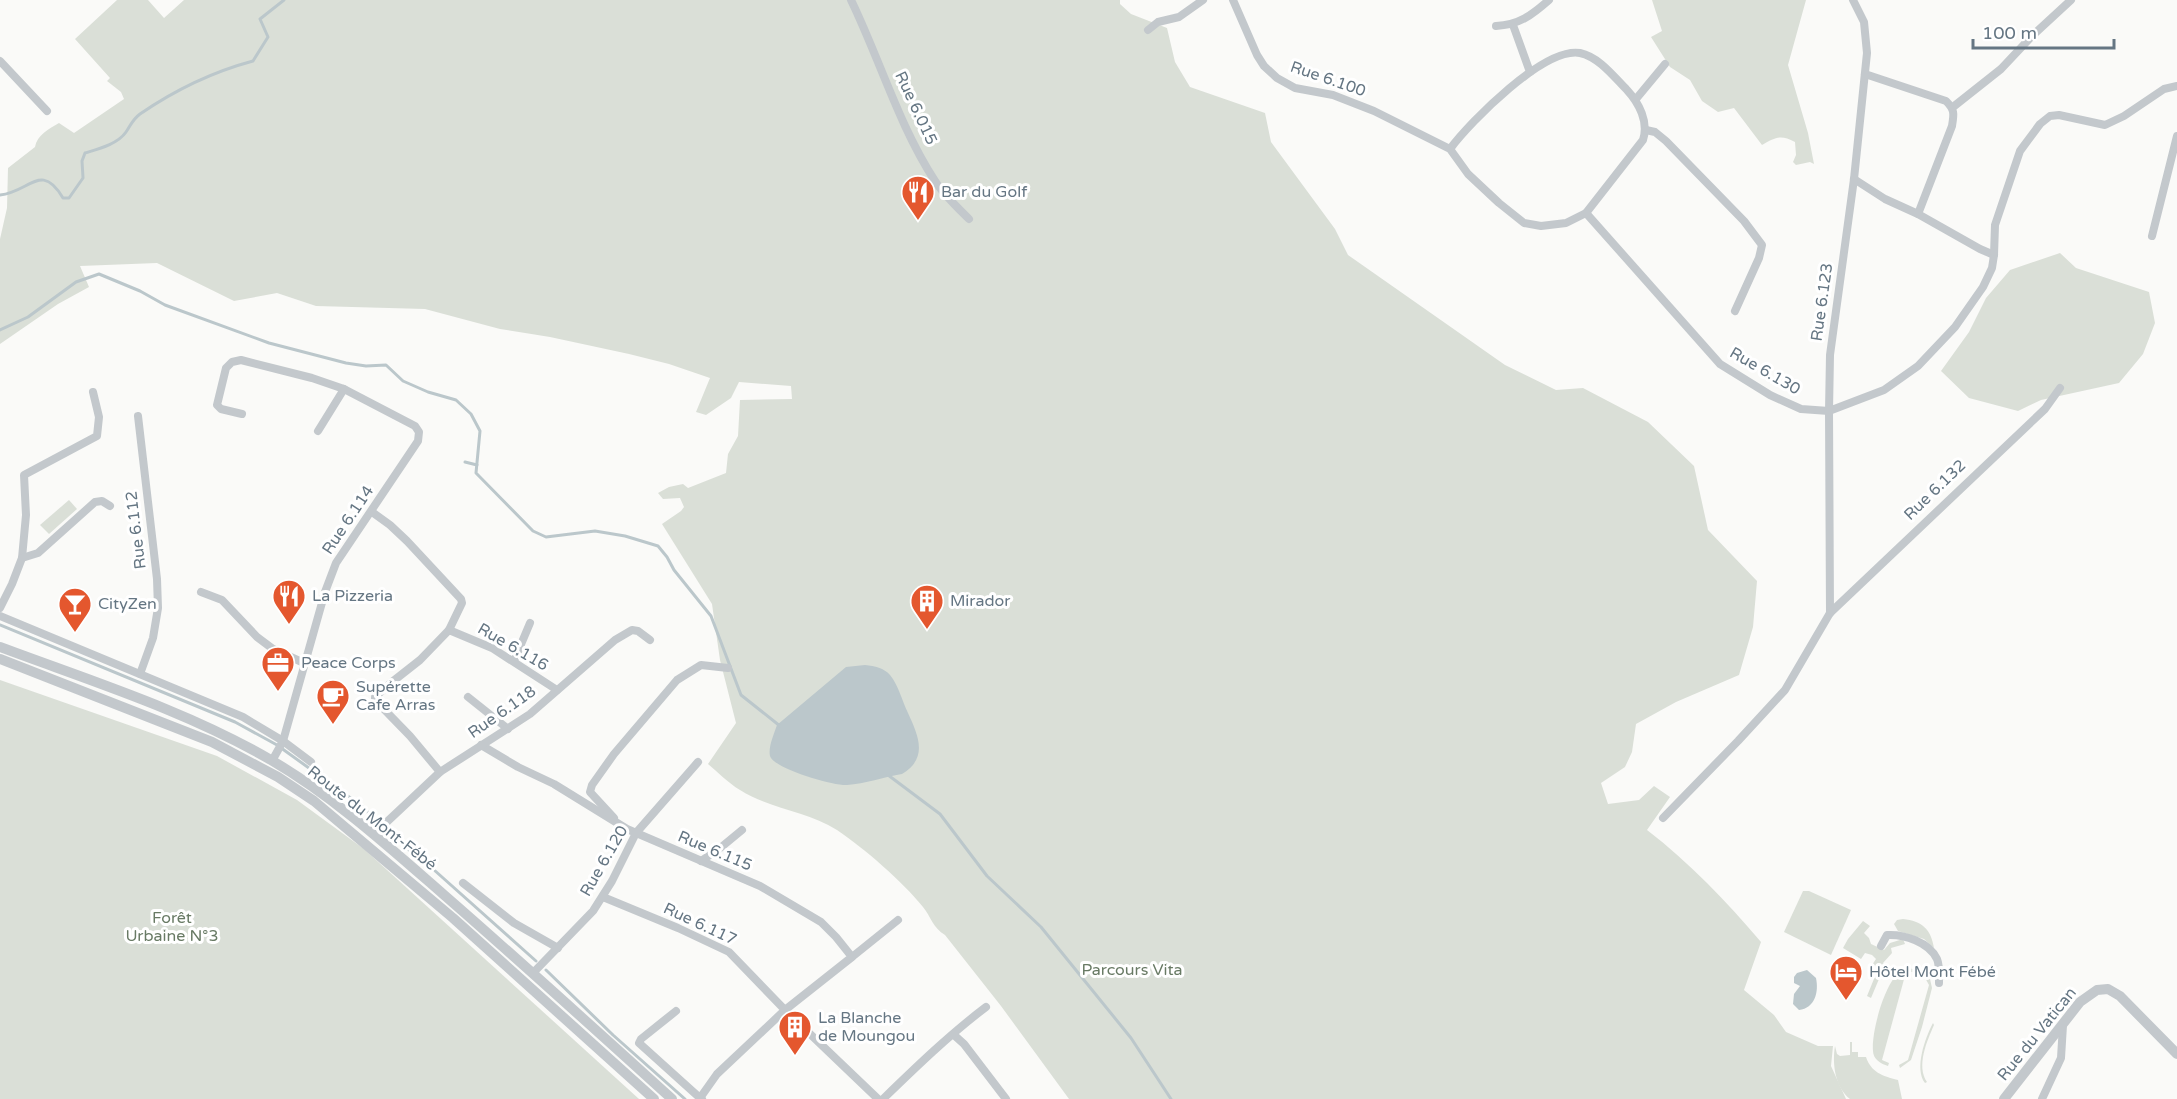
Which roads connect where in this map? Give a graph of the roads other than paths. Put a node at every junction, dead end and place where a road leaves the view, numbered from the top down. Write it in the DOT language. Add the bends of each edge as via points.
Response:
graph roads {
  1 [pos="851,0"];
  2 [pos="1203,0"];
  3 [pos="1233,0"];
  4 [pos="1549,0"];
  5 [pos="2071,0"];
  6 [pos="1856,1"];
  7 [pos="1513,25"];
  8 [pos="1496,26"];
  9 [pos="1148,30"];
  10 [pos="0,61"];
  11 [pos="1665,64"];
  12 [pos="1530,72"];
  13 [pos="1865,74"];
  14 [pos="2177,86"];
  15 [pos="1636,99"];
  16 [pos="1953,107"];
  17 [pos="47,111"];
  18 [pos="1646,130"];
  19 [pos="2177,136"];
  20 [pos="1450,149"];
  21 [pos="1854,179"];
  22 [pos="1586,213"];
  23 [pos="1918,214"];
  24 [pos="969,219"];
  25 [pos="2152,236"];
  26 [pos="1994,255"];
  27 [pos="1735,311"];
  28 [pos="2060,388"];
  29 [pos="344,389"];
  30 [pos="93,392"];
  31 [pos="1828,411"];
  32 [pos="242,414"];
  33 [pos="138,416"];
  34 [pos="318,431"];
  35 [pos="111,506"];
  36 [pos="372,512"];
  37 [pos="22,558"];
  38 [pos="201,592"];
  39 [pos="0,608"];
  40 [pos="1830,613"];
  41 [pos="0,616"];
  42 [pos="530,623"];
  43 [pos="449,630"];
  44 [pos="650,640"];
  45 [pos="0,647"];
  46 [pos="0,659"];
  47 [pos="514,662"];
  48 [pos="304,663"];
  49 [pos="728,668"];
  50 [pos="140,674"];
  51 [pos="557,690"];
  52 [pos="468,697"];
  53 [pos="508,729"];
  54 [pos="283,741"];
  55 [pos="481,745"];
  56 [pos="272,760"];
  57 [pos="312,762"];
  58 [pos="698,762"];
  59 [pos="440,772"];
  60 [pos="1663,818"];
  61 [pos="616,821"];
  62 [pos="742,830"];
  63 [pos="636,833"];
  64 [pos="374,834"];
  65 [pos="701,861"];
  66 [pos="463,883"];
  67 [pos="603,897"];
  68 [pos="898,921"];
  69 [pos="1881,946"];
  70 [pos="558,948"];
  71 [pos="852,957"];
  72 [pos="533,973"];
  73 [pos="1940,983"];
  74 [pos="986,1007"];
  75 [pos="785,1010"];
  76 [pos="676,1011"];
  77 [pos="2063,1025"];
  78 [pos="954,1035"];
  79 [pos="2177,1054"];
  80 [pos="701,1098"];
  81 [pos="654,1099"];
  82 [pos="672,1099"];
  83 [pos="880,1099"];
  84 [pos="1006,1099"];
  85 [pos="2004,1099"];
  86 [pos="2042,1099"];
  1 -- 24 [label="street, Rue 6.015" via="895,104 935,182"];
  2 -- 9 [label="street" via="1179,17 1158,22"];
  3 -- 20 [label="street, Rue 6.100" via="1257,55 1277,78 1374,111"];
  4 -- 7 [label="street"];
  5 -- 16 [label="street" via="2001,69"];
  6 -- 13 [label="street, Rue 6.123" via="1866,36"];
  7 -- 8 [label="street"];
  7 -- 12 [label="street"];
  10 -- 17 [label="street"];
  11 -- 15 [label="street"];
  12 -- 15 [label="street" via="1562,55 1580,53 1596,60"];
  12 -- 20 [label="street" via="1466,129"];
  13 -- 16 [label="street" via="1946,101"];
  13 -- 21 [label="street, Rue 6.123"];
  14 -- 26 [label="street, Rue 6.130" via="2164,89 2105,125 2059,115 2040,124 2020,151 1995,225"];
  15 -- 18 [label="street"];
  16 -- 23 [label="street" via="1952,126"];
  18 -- 22 [label="street" via="1643,140"];
  18 -- 27 [label="street" via="1666,141 1744,221 1762,245"];
  19 -- 25 [label="street"];
  20 -- 22 [label="street" via="1468,174 1524,223 1566,223"];
  21 -- 23 [label="street"];
  21 -- 31 [label="street, Rue 6.123" via="1830,355"];
  22 -- 31 [label="street, Rue 6.130" via="1720,364 1801,409"];
  23 -- 26 [label="street"];
  26 -- 31 [label="street, Rue 6.130" via="1983,287 1955,327 1918,366 1884,390"];
  28 -- 40 [label="street, Rue 6.132" via="2045,409"];
  29 -- 32 [label="street" via="236,361 226,368 217,405"];
  29 -- 34 [label="street"];
  29 -- 36 [label="street, Rue 6.114" via="415,426 419,432 418,441"];
  30 -- 37 [label="street" via="99,417 96,436 24,475"];
  31 -- 40 [label="street, Rue 6.123"];
  33 -- 50 [label="street, Rue 6.112" via="158,608 153,638"];
  35 -- 37 [label="street" via="95,502 38,553"];
  36 -- 43 [label="street" via="407,541 461,599"];
  36 -- 48 [label="street, Rue 6.114" via="336,563"];
  37 -- 39 [label="street"];
  38 -- 48 [label="street" via="222,600 256,637 273,649"];
  40 -- 60 [label="street, Rue 6.132" via="1785,690"];
  41 -- 50 [label="street"];
  42 -- 47 [label="street"];
  43 -- 47 [label="street, Rue 6.116"];
  43 -- 59 [label="street" via="420,660 378,693 375,700"];
  44 -- 51 [label="street, Rue 6.118" via="632,630"];
  45 -- 56 [label="street, Route du Mont-Fébé" via="157,706"];
  46 -- 81 [label="street, Route du Mont-Fébé" via="212,742 314,801 453,918"];
  47 -- 51 [label="street, Rue 6.116"];
  48 -- 54 [label="street, Rue 6.114"];
  49 -- 61 [label="street" via="701,665 677,680 614,754 590,792"];
  50 -- 54 [label="street" via="243,717"];
  51 -- 53 [label="street, Rue 6.118"];
  52 -- 53 [label="street"];
  53 -- 55 [label="street, Rue 6.118"];
  54 -- 56 [label="street, Rue 6.114"];
  54 -- 57 [label="street"];
  55 -- 59 [label="street, Rue 6.118"];
  55 -- 61 [label="street, Rue 6.115"];
  56 -- 64 [label="street, Route du Mont-Fébé"];
  58 -- 63 [label="street, Rue 6.120"];
  59 -- 64 [label="street, Rue 6.118"];
  61 -- 63 [label="street, Rue 6.115"];
  62 -- 65 [label="street"];
  63 -- 65 [label="street, Rue 6.115"];
  63 -- 67 [label="street, Rue 6.120"];
  64 -- 72 [label="street, Route du Mont-Fébé"];
  65 -- 71 [label="street, Rue 6.115" via="760,886 821,922"];
  66 -- 70 [label="street" via="519,927"];
  67 -- 70 [label="street, Rue 6.120"];
  67 -- 75 [label="street, Rue 6.117" via="729,952"];
  68 -- 71 [label="street"];
  69 -- 73 [label="street" via="1887,935 1900,934 1932,951 1938,962"];
  70 -- 72 [label="street, Rue 6.120"];
  71 -- 75 [label="street"];
  72 -- 82 [label="street, Route du Mont-Fébé"];
  74 -- 78 [label="street"];
  75 -- 80 [label="street" via="717,1074"];
  75 -- 83 [label="street, Rue 6.117"];
  76 -- 80 [label="street" via="639,1043"];
  77 -- 79 [label="street, Rue du Vatican" via="2089,994 2108,989 2127,1002"];
  77 -- 85 [label="street, Rue du Vatican"];
  77 -- 86 [label="street" via="2061,1058"];
  78 -- 83 [label="street"];
  78 -- 84 [label="street"];
}
